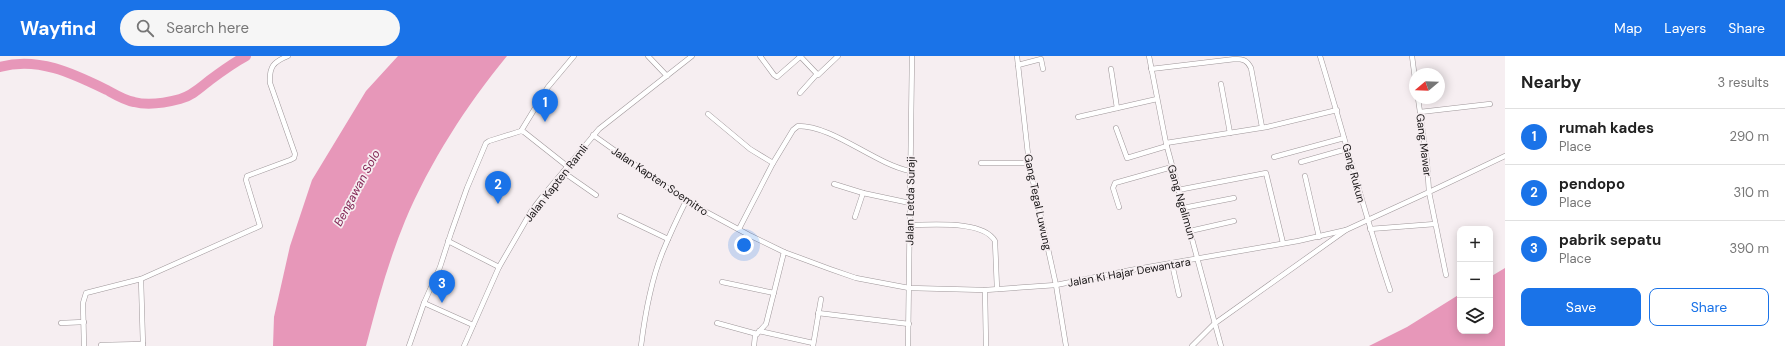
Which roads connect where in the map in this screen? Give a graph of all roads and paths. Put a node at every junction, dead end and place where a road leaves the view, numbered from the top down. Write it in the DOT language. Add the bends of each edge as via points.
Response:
graph roads {
  1 [pos="288,56"];
  2 [pos="574,56"];
  3 [pos="648,56"];
  4 [pos="692,56"];
  5 [pos="760,56"];
  6 [pos="800,56"];
  7 [pos="838,56"];
  8 [pos="912,56"];
  9 [pos="1017,56"];
  10 [pos="1150,56"];
  11 [pos="1320,56"];
  12 [pos="1412,56"];
  13 [pos="1018,65"];
  14 [pos="1414,68"];
  15 [pos="1043,69"];
  16 [pos="1111,69"];
  17 [pos="1151,69"];
  18 [pos="817,74"];
  19 [pos="667,76"];
  20 [pos="1221,84"];
  21 [pos="800,93"];
  22 [pos="1157,99"];
  23 [pos="1419,104"];
  24 [pos="1490,104"];
  25 [pos="1117,108"];
  26 [pos="1337,110"];
  27 [pos="1420,112"];
  28 [pos="708,114"];
  29 [pos="1078,117"];
  30 [pos="1262,127"];
  31 [pos="1116,128"];
  32 [pos="521,131"];
  33 [pos="1230,133"];
  34 [pos="593,135"];
  35 [pos="1344,138"];
  36 [pos="1166,145"];
  37 [pos="1347,149"];
  38 [pos="1505,156"];
  39 [pos="1274,157"];
  40 [pos="1301,162"];
  41 [pos="773,163"];
  42 [pos="981,163"];
  43 [pos="1029,163"];
  44 [pos="567,166"];
  45 [pos="1172,168"];
  46 [pos="910,171"];
  47 [pos="563,172"];
  48 [pos="1305,176"];
  49 [pos="834,184"];
  50 [pos="1178,190"];
  51 [pos="1430,192"];
  52 [pos="863,193"];
  53 [pos="596,195"];
  54 [pos="1234,198"];
  55 [pos="686,201"];
  56 [pos="910,203"];
  57 [pos="1119,207"];
  58 [pos="1183,208"];
  59 [pos="620,216"];
  60 [pos="855,217"];
  61 [pos="1367,220"];
  62 [pos="1234,221"];
  63 [pos="1435,224"];
  64 [pos="910,225"];
  65 [pos="739,229"];
  66 [pos="1370,229"];
  67 [pos="1346,230"];
  68 [pos="1190,231"];
  69 [pos="1319,237"];
  70 [pos="668,239"];
  71 [pos="448,241"];
  72 [pos="1283,244"];
  73 [pos="784,252"];
  74 [pos="1198,259"];
  75 [pos="1172,264"];
  76 [pos="499,267"];
  77 [pos="1446,275"];
  78 [pos="141,279"];
  79 [pos="722,282"];
  80 [pos="1056,285"];
  81 [pos="909,288"];
  82 [pos="997,289"];
  83 [pos="984,290"];
  84 [pos="1390,290"];
  85 [pos="774,293"];
  86 [pos="1179,295"];
  87 [pos="821,299"];
  88 [pos="424,303"];
  89 [pos="818,313"];
  90 [pos="84,322"];
  91 [pos="61,323"];
  92 [pos="717,323"];
  93 [pos="908,324"];
  94 [pos="1214,324"];
  95 [pos="473,325"];
  96 [pos="758,332"];
  97 [pos="813,344"];
  98 [pos="101,345"];
  99 [pos="143,345"];
  100 [pos="84,346"];
  101 [pos="116,346"];
  102 [pos="409,346"];
  103 [pos="464,346"];
  104 [pos="641,346"];
  105 [pos="754,346"];
  106 [pos="908,346"];
  107 [pos="986,346"];
  108 [pos="1066,346"];
  109 [pos="1192,346"];
  110 [pos="1221,346"];
  1 -- 78 [label="street" via="272,66 269,73 294,158 247,176 260,226"];
  2 -- 32 [label="street" via="548,87"];
  3 -- 19 [label="street"];
  4 -- 19 [label="street, Jalan Kapten Ramli"];
  5 -- 6 [label="street" via="777,77"];
  6 -- 18 [label="street"];
  7 -- 18 [label="street" via="821,74"];
  8 -- 46 [label="street, Jalan Letda Suraji"];
  9 -- 13 [label="street, Gang Tegal Luwung"];
  10 -- 17 [label="street, Gang Ngalimun"];
  11 -- 26 [label="street, Gang Rukun"];
  12 -- 14 [label="street"];
  13 -- 15 [label="street" via="1041,59"];
  13 -- 43 [label="street, Gang Tegal Luwung"];
  16 -- 25 [label="street"];
  17 -- 22 [label="street, Gang Ngalimun"];
  17 -- 30 [label="street" via="1242,59 1251,68"];
  18 -- 21 [label="street"];
  19 -- 34 [label="street, Jalan Kapten Ramli"];
  20 -- 33 [label="street"];
  22 -- 25 [label="street"];
  22 -- 36 [label="street, Gang Ngalimun"];
  23 -- 27 [label="street, Gang Mawar"];
  24 -- 27 [label="street"];
  25 -- 29 [label="street"];
  26 -- 30 [label="street"];
  26 -- 35 [label="street, Gang Rukun"];
  27 -- 51 [label="street, Gang Mawar"];
  28 -- 41 [label="street" via="750,149"];
  30 -- 33 [label="street"];
  31 -- 36 [label="street" via="1127,158"];
  32 -- 44 [label="street"];
  32 -- 71 [label="street" via="489,141 484,147"];
  33 -- 36 [label="street"];
  34 -- 44 [label="street, Jalan Kapten Ramli"];
  34 -- 55 [label="street, Jalan Kapten Soemitro"];
  35 -- 37 [label="street, Gang Rukun"];
  35 -- 39 [label="street"];
  36 -- 45 [label="street, Gang Ngalimun"];
  37 -- 40 [label="street"];
  37 -- 61 [label="street, Gang Rukun"];
  38 -- 51 [label="street"];
  41 -- 46 [label="street" via="795,127 801,126 821,131 884,163"];
  41 -- 65 [label="street"];
  42 -- 43 [label="street"];
  43 -- 80 [label="street, Gang Tegal Luwung"];
  44 -- 47 [label="street, Jalan Kapten Ramli"];
  45 -- 50 [label="street, Gang Ngalimun"];
  45 -- 57 [label="street" via="1115,183 1113,188"];
  46 -- 56 [label="street, Jalan Letda Suraji"];
  47 -- 53 [label="street"];
  47 -- 76 [label="street, Jalan Kapten Ramli" via="532,210"];
  48 -- 69 [label="street"];
  49 -- 52 [label="street"];
  50 -- 58 [label="street, Gang Ngalimun"];
  50 -- 72 [label="street" via="1266,173"];
  51 -- 61 [label="street"];
  51 -- 63 [label="street, Gang Mawar"];
  52 -- 56 [label="street"];
  52 -- 60 [label="street"];
  54 -- 58 [label="street"];
  55 -- 65 [label="street, Jalan Kapten Soemitro"];
  55 -- 70 [label="street"];
  56 -- 64 [label="street, Jalan Letda Suraji"];
  58 -- 68 [label="street, Gang Ngalimun"];
  59 -- 70 [label="street"];
  61 -- 66 [label="street, Gang Rukun"];
  61 -- 67 [label="street"];
  62 -- 68 [label="street"];
  63 -- 66 [label="street"];
  63 -- 77 [label="street, Gang Mawar"];
  64 -- 81 [label="street, Jalan Letda Suraji"];
  64 -- 82 [label="street" via="964,226 992,235 995,241"];
  65 -- 73 [label="street, Jalan Kapten Soemitro"];
  66 -- 84 [label="street, Gang Rukun"];
  67 -- 69 [label="street, Jalan Ki Hajar Dewantara"];
  67 -- 94 [label="street"];
  68 -- 74 [label="street, Gang Ngalimun"];
  69 -- 72 [label="street, Jalan Ki Hajar Dewantara"];
  70 -- 104 [label="street" via="654,278"];
  71 -- 76 [label="street"];
  71 -- 88 [label="street"];
  72 -- 74 [label="street, Jalan Ki Hajar Dewantara"];
  73 -- 81 [label="street, Jalan Kapten Soemitro" via="856,278"];
  73 -- 85 [label="street"];
  74 -- 75 [label="street, Jalan Ki Hajar Dewantara"];
  74 -- 94 [label="street, Gang Ngalimun"];
  75 -- 80 [label="street, Jalan Ki Hajar Dewantara"];
  75 -- 86 [label="street"];
  76 -- 95 [label="street, Jalan Kapten Ramli"];
  78 -- 90 [label="street" via="86,293 83,303"];
  78 -- 99 [label="street"];
  79 -- 85 [label="street"];
  80 -- 82 [label="street, Jalan Ki Hajar Dewantara"];
  80 -- 108 [label="street, Gang Tegal Luwung"];
  81 -- 83 [label="street, Jalan Ki Hajar Dewantara"];
  81 -- 93 [label="street, Jalan Letda Suraji"];
  82 -- 83 [label="street, Jalan Ki Hajar Dewantara"];
  83 -- 107 [label="street"];
  85 -- 96 [label="street" via="766,324"];
  87 -- 89 [label="street"];
  88 -- 95 [label="street"];
  88 -- 102 [label="street"];
  89 -- 93 [label="street"];
  89 -- 97 [label="street"];
  90 -- 91 [label="street"];
  90 -- 100 [label="street"];
  92 -- 96 [label="street"];
  93 -- 106 [label="street, Jalan Letda Suraji"];
  94 -- 109 [label="street"];
  94 -- 110 [label="street, Gang Ngalimun"];
  95 -- 103 [label="street, Jalan Kapten Ramli"];
  96 -- 97 [label="street"];
  96 -- 105 [label="street"];
  98 -- 101 [label="street"];
  99 -- 101 [label="street"];
}
